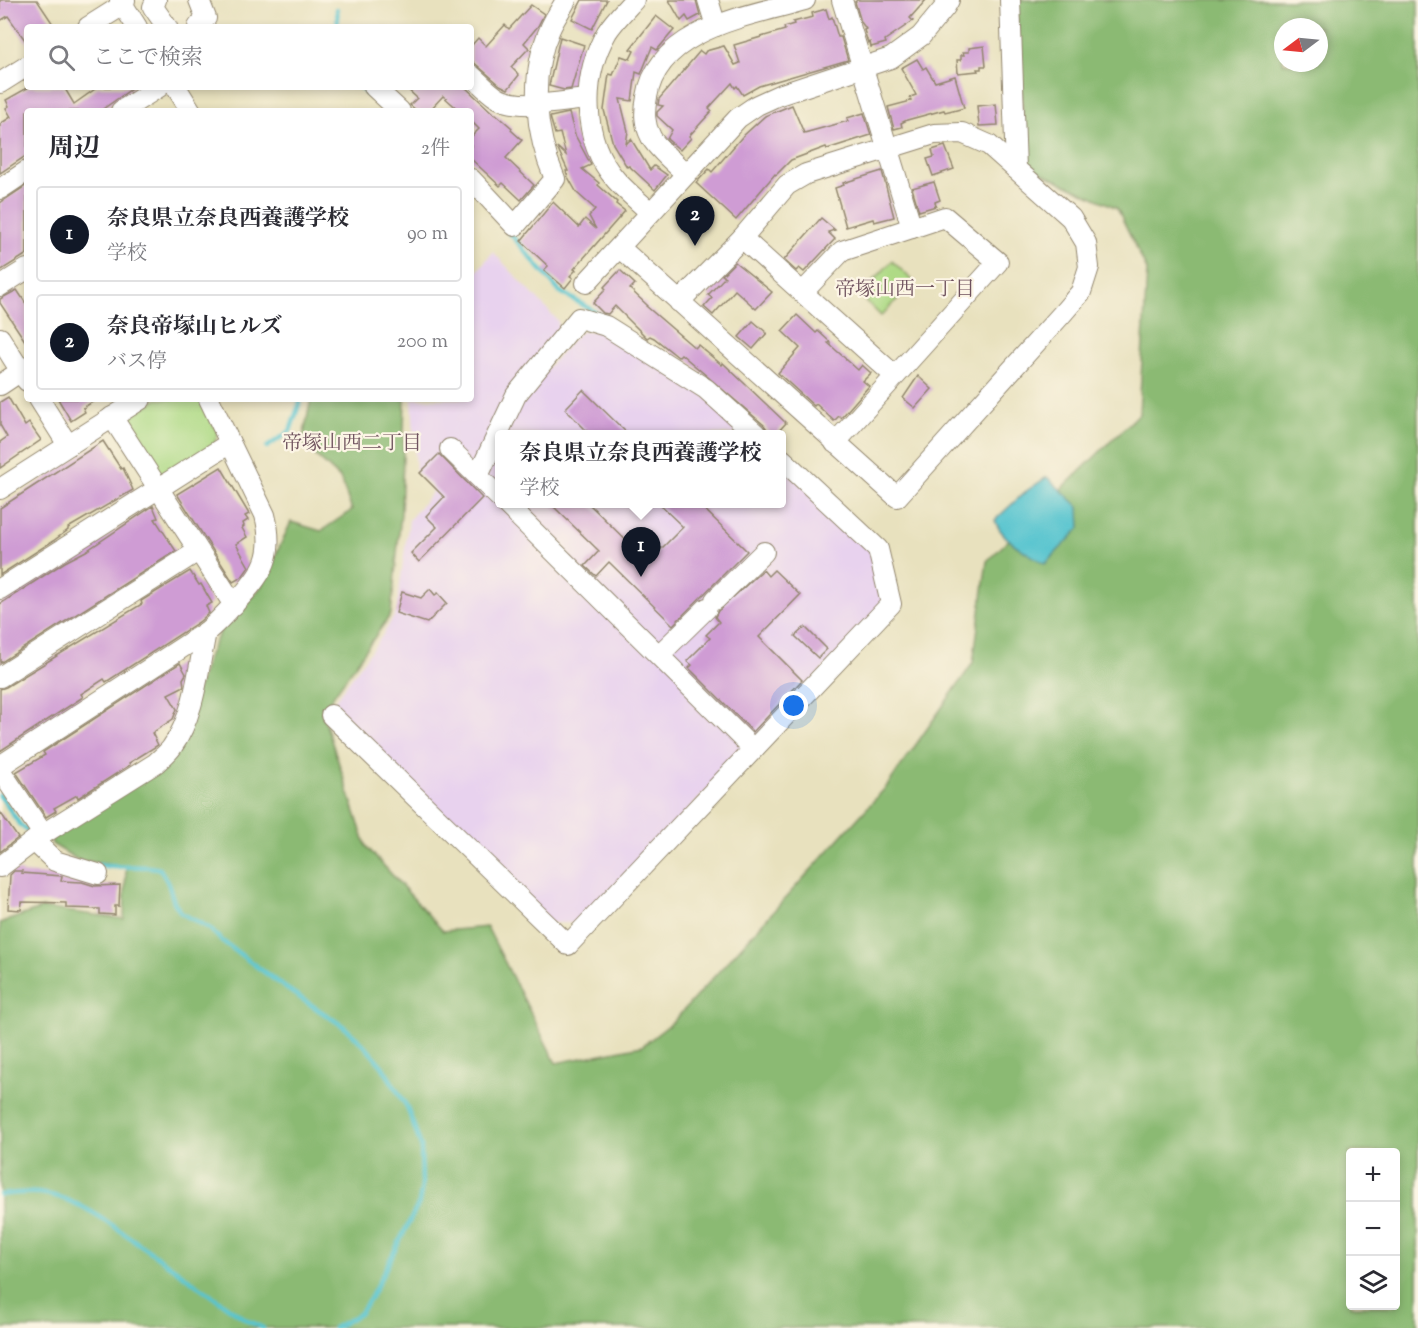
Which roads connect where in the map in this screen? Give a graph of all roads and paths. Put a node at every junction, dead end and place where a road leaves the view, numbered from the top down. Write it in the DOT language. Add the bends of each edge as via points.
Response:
graph roads {
  1 [pos="156,0"];
  2 [pos="199,0"];
  3 [pos="566,0"];
  4 [pos="634,0"];
  5 [pos="708,0"];
  6 [pos="805,0"];
  7 [pos="842,0"];
  8 [pos="948,0"];
  9 [pos="1010,0"];
  10 [pos="123,2"];
  11 [pos="92,24"];
  12 [pos="135,24"];
  13 [pos="165,24"];
  14 [pos="201,24"];
  15 [pos="716,26"];
  16 [pos="24,68"];
  17 [pos="863,68"];
  18 [pos="474,78"];
  19 [pos="0,83"];
  20 [pos="154,90"];
  21 [pos="178,90"];
  22 [pos="377,90"];
  23 [pos="588,99"];
  24 [pos="537,104"];
  25 [pos="126,108"];
  26 [pos="189,108"];
  27 [pos="397,108"];
  28 [pos="887,149"];
  29 [pos="1016,169"];
  30 [pos="24,173"];
  31 [pos="686,174"];
  32 [pos="474,182"];
  33 [pos="0,189"];
  34 [pos="650,212"];
  35 [pos="912,228"];
  36 [pos="742,238"];
  37 [pos="620,248"];
  38 [pos="24,271"];
  39 [pos="586,284"];
  40 [pos="0,286"];
  41 [pos="803,292"];
  42 [pos="679,302"];
  43 [pos="0,338"];
  44 [pos="24,372"];
  45 [pos="24,373"];
  46 [pos="894,375"];
  47 [pos="0,385"];
  48 [pos="41,402"];
  49 [pos="136,402"];
  50 [pos="210,402"];
  51 [pos="112,417"];
  52 [pos="500,430"];
  53 [pos="751,430"];
  54 [pos="495,440"];
  55 [pos="230,443"];
  56 [pos="835,443"];
  57 [pos="68,445"];
  58 [pos="450,449"];
  59 [pos="786,463"];
  60 [pos="478,476"];
  61 [pos="0,489"];
  62 [pos="157,489"];
  63 [pos="495,493"];
  64 [pos="510,508"];
  65 [pos="198,551"];
  66 [pos="764,552"];
  67 [pos="0,589"];
  68 [pos="234,604"];
  69 [pos="206,632"];
  70 [pos="660,654"];
  71 [pos="0,677"];
  72 [pos="331,715"];
  73 [pos="753,749"];
  74 [pos="0,768"];
  75 [pos="39,838"];
  76 [pos="0,867"];
  77 [pos="98,874"];
  1 -- 13 [label="street" via="153,7"];
  2 -- 14 [label="street" via="206,18"];
  3 -- 24 [label="street" via="549,30 538,68"];
  4 -- 23 [label="street" via="608,31 592,66"];
  5 -- 15 [label="street"];
  6 -- 15 [label="street"];
  7 -- 17 [label="street"];
  8 -- 17 [label="street" via="921,36 891,58"];
  9 -- 29 [label="street"];
  10 -- 11 [label="street"];
  10 -- 12 [label="street"];
  15 -- 31 [label="street" via="687,39 662,60 648,87 644,117 651,138"];
  16 -- 19 [label="street"];
  17 -- 28 [label="street"];
  17 -- 31 [label="street" via="758,105 738,118"];
  18 -- 24 [label="street" via="496,97 513,103"];
  20 -- 25 [label="street"];
  21 -- 26 [label="street"];
  22 -- 27 [label="street"];
  23 -- 24 [label="street"];
  23 -- 34 [label="street" via="592,132 602,159 616,179"];
  24 -- 32 [label="street" via="537,122 555,179 515,226"];
  28 -- 29 [label="street" via="934,134 963,133 989,145"];
  28 -- 35 [label="street"];
  28 -- 36 [label="street" via="806,174 787,185"];
  29 -- 56 [label="street" via="1071,218 1086,243 1089,267 1081,292 897,497"];
  30 -- 33 [label="street"];
  31 -- 34 [label="street"];
  34 -- 37 [label="street"];
  35 -- 41 [label="street" via="842,251"];
  35 -- 46 [label="street" via="945,217 998,262"];
  36 -- 41 [label="street"];
  36 -- 42 [label="street"];
  37 -- 39 [label="street"];
  37 -- 42 [label="street"];
  38 -- 40 [label="street"];
  41 -- 46 [label="street"];
  42 -- 56 [label="street"];
  43 -- 44 [label="street"];
  45 -- 47 [label="street"];
  46 -- 56 [label="street"];
  48 -- 57 [label="street"];
  49 -- 51 [label="street"];
  50 -- 55 [label="street"];
  51 -- 57 [label="street"];
  51 -- 62 [label="street"];
  52 -- 53 [label="street" via="516,395 579,318 606,326 706,389"];
  54 -- 60 [label="street"];
  55 -- 62 [label="street"];
  55 -- 68 [label="street" via="265,515 269,532 265,565 254,584"];
  57 -- 61 [label="street"];
  58 -- 60 [label="street"];
  59 -- 73 [label="street" via="878,549 891,604"];
  60 -- 63 [label="street"];
  62 -- 65 [label="street"];
  62 -- 67 [label="street"];
  64 -- 70 [label="street"];
  65 -- 68 [label="street"];
  65 -- 71 [label="street"];
  66 -- 70 [label="street"];
  68 -- 69 [label="street"];
  69 -- 74 [label="street"];
  69 -- 75 [label="street" via="189,715 171,749 156,763"];
  70 -- 73 [label="street"];
  72 -- 73 [label="street" via="568,945"];
  74 -- 75 [label="street"];
  75 -- 76 [label="street"];
  75 -- 77 [label="street" via="55,861"];
}
